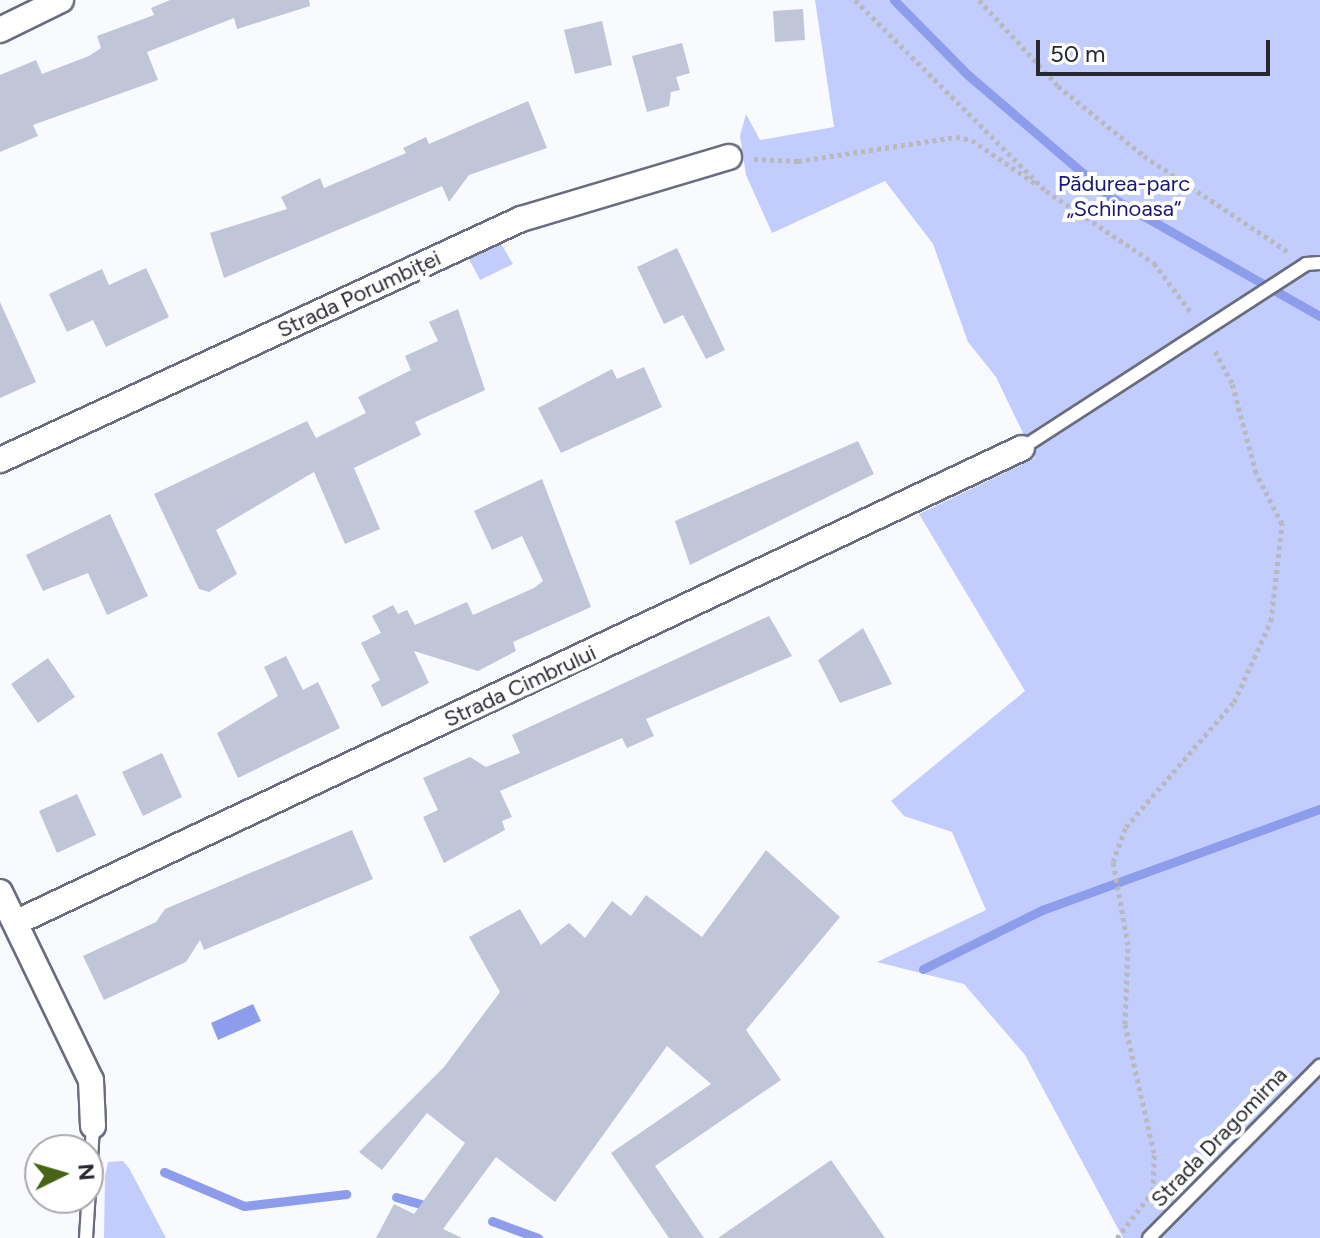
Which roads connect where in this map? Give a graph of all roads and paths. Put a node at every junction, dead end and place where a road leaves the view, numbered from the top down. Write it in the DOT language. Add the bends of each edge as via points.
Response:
graph roads {
  1 [pos="61,0"];
  2 [pos="855,0"];
  3 [pos="979,0"];
  4 [pos="0,30"];
  5 [pos="729,157"];
  6 [pos="1046,191"];
  7 [pos="1320,263"];
  8 [pos="1306,264"];
  9 [pos="1204,331"];
  10 [pos="1022,448"];
  11 [pos="0,460"];
  12 [pos="0,892"];
  13 [pos="17,922"];
  14 [pos="1320,1066"];
  15 [pos="93,1126"];
  16 [pos="86,1238"];
  17 [pos="1117,1238"];
  18 [pos="1149,1238"];
  1 -- 4 [label="street"];
  2 -- 6 [label="path"];
  3 -- 8 [label="path" via="1058,86 1131,146"];
  5 -- 6 [label="path" via="798,161 956,137 972,140"];
  5 -- 11 [label="street, Strada Porumbiței" via="521,219"];
  6 -- 9 [label="path" via="1154,263"];
  7 -- 8 [label="lane"];
  8 -- 9 [label="lane"];
  9 -- 10 [label="lane"];
  9 -- 17 [label="path" via="1232,383 1256,473 1282,524 1271,621 1234,702 1126,827 1114,868 1128,945 1125,1024 1154,1153 1153,1191"];
  10 -- 13 [label="street, Strada Cimbrului"];
  12 -- 13 [label="street"];
  13 -- 15 [label="street" via="91,1080"];
  14 -- 18 [label="lane, Strada Dragomirna"];
  15 -- 16 [label="lane"];
}
